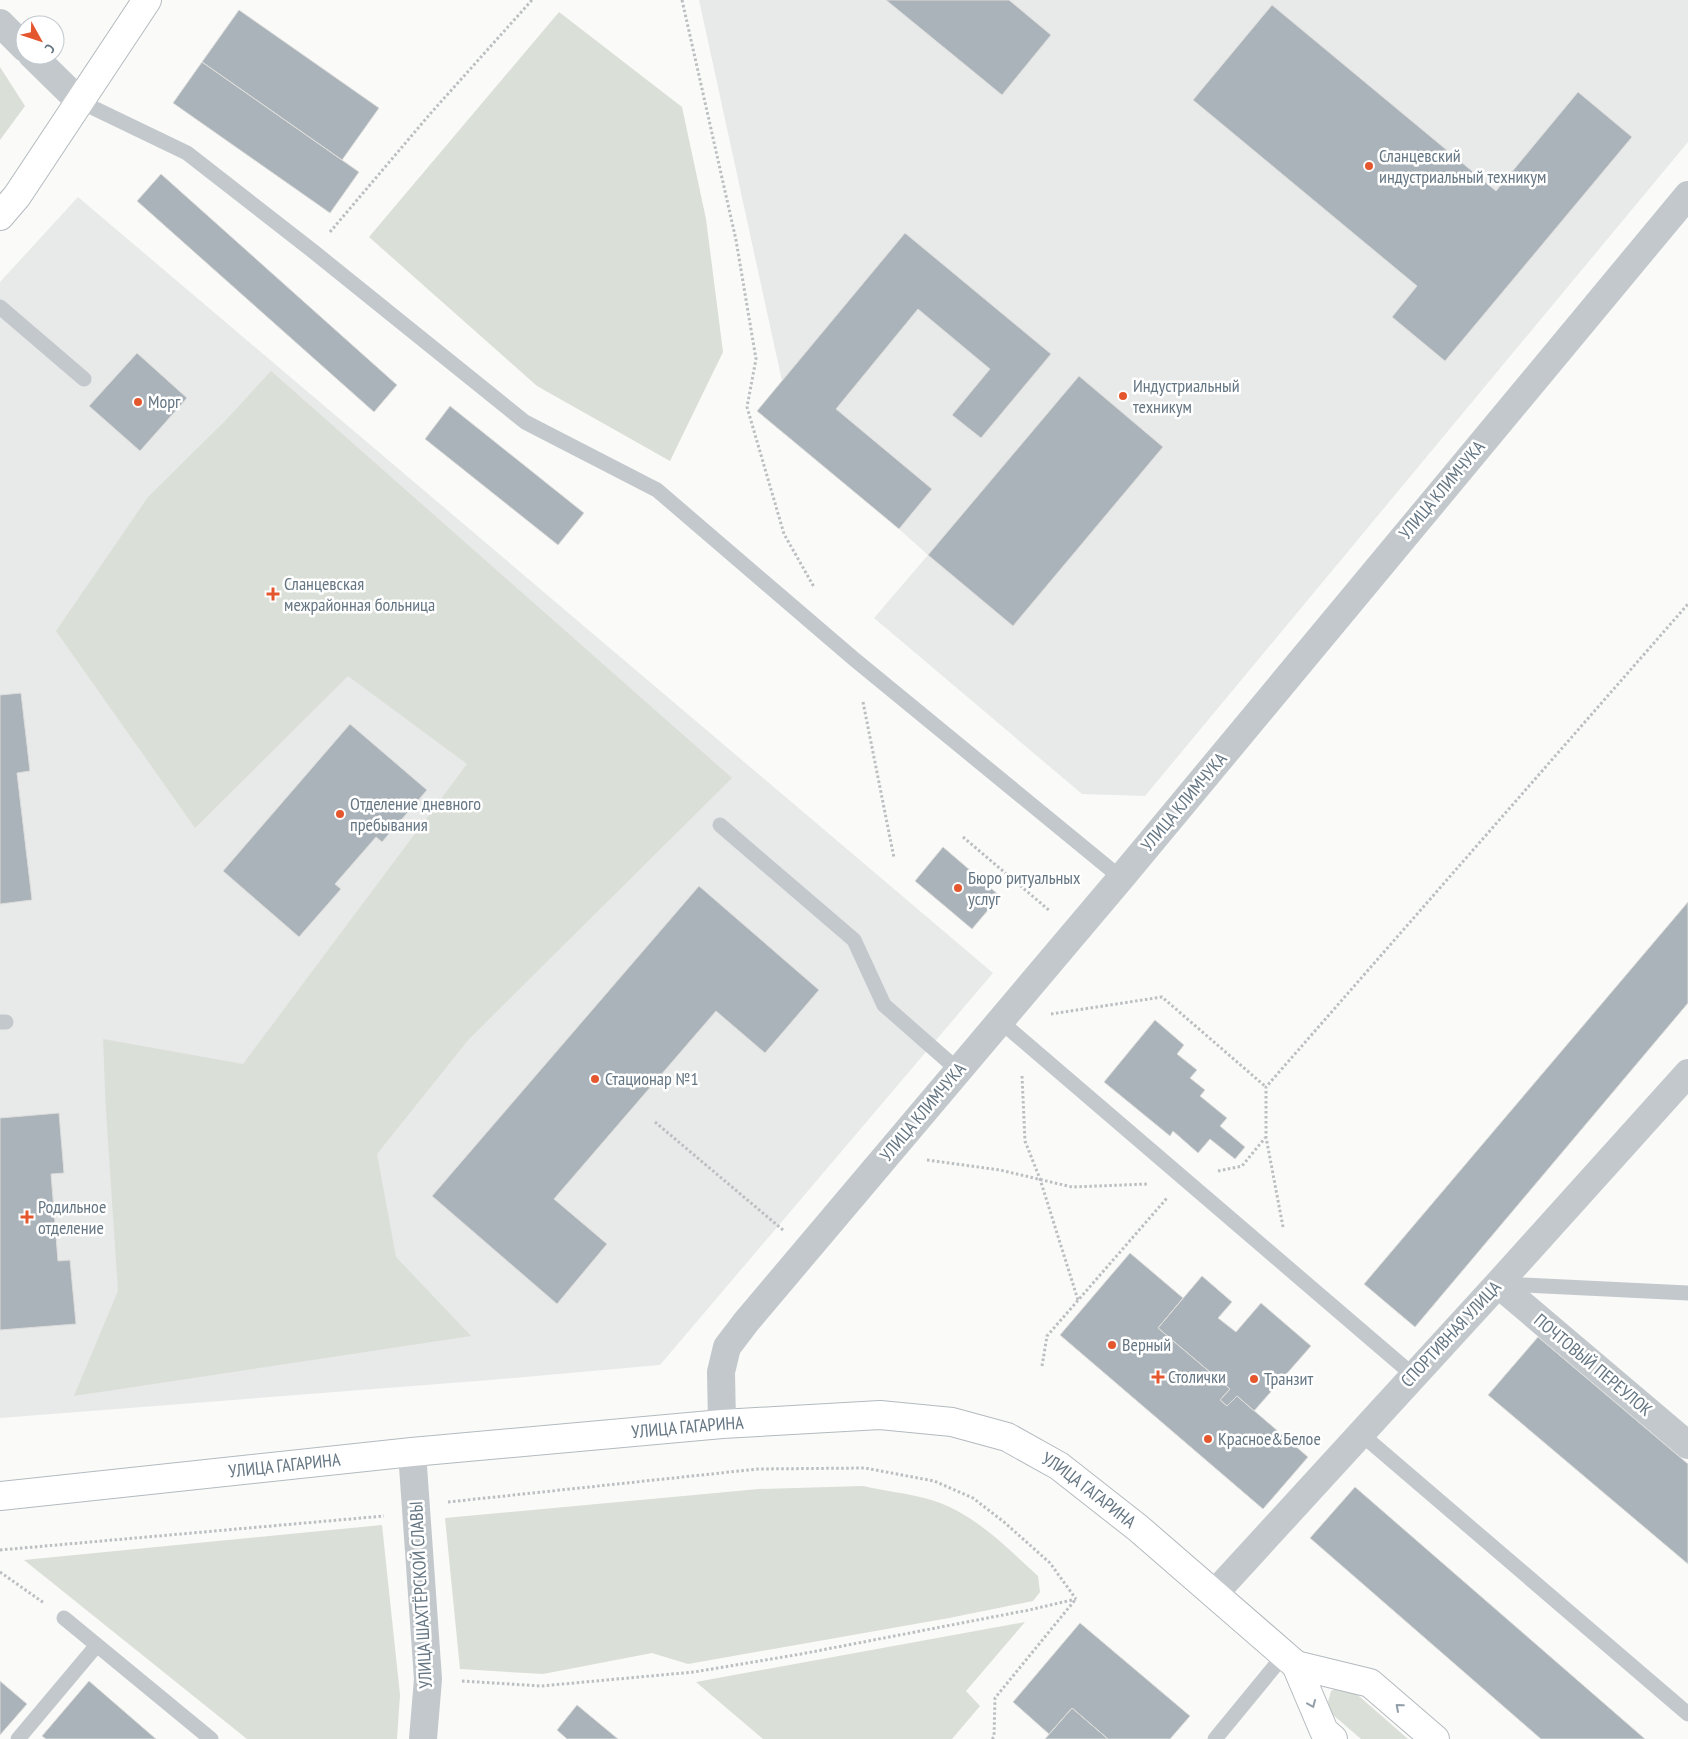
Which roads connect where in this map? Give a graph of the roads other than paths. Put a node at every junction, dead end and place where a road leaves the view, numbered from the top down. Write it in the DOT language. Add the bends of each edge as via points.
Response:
graph roads {
  1 [pos="146,0"];
  2 [pos="0,23"];
  3 [pos="15,38"];
  4 [pos="42,65"];
  5 [pos="79,101"];
  6 [pos="1688,195"];
  7 [pos="0,216"];
  8 [pos="0,307"];
  9 [pos="84,379"];
  10 [pos="720,825"];
  11 [pos="1121,878"];
  12 [pos="1000,1021"];
  13 [pos="958,1070"];
  14 [pos="1688,1073"];
  15 [pos="1498,1284"];
  16 [pos="1688,1293"];
  17 [pos="1413,1375"];
  18 [pos="722,1424"];
  19 [pos="1360,1433"];
  20 [pos="1688,1445"];
  21 [pos="412,1452"];
  22 [pos="0,1496"];
  23 [pos="1214,1594"];
  24 [pos="64,1618"];
  25 [pos="97,1644"];
  26 [pos="1290,1660"];
  27 [pos="1688,1714"];
  28 [pos="18,1739"];
  29 [pos="211,1739"];
  30 [pos="422,1739"];
  31 [pos="1215,1739"];
  32 [pos="1333,1739"];
  33 [pos="1436,1739"];
  1 -- 5 [label="main road"];
  2 -- 3 [label="street"];
  4 -- 5 [label="street"];
  5 -- 7 [label="main road" via="17,196"];
  5 -- 11 [label="lane" via="187,153 525,422 657,490 854,659"];
  6 -- 11 [label="street, УЛИЦА КЛИМЧУКА"];
  8 -- 9 [label="lane"];
  10 -- 13 [label="lane" via="854,940 884,1005"];
  11 -- 12 [label="street, УЛИЦА КЛИМЧУКА"];
  12 -- 13 [label="street, УЛИЦА КЛИМЧУКА"];
  12 -- 17 [label="lane"];
  13 -- 18 [label="street, УЛИЦА КЛИМЧУКА" via="727,1347 721,1372"];
  14 -- 15 [label="street, СПОРТИВНАЯ УЛИЦА"];
  15 -- 16 [label="lane"];
  15 -- 17 [label="street, СПОРТИВНАЯ УЛИЦА"];
  15 -- 20 [label="street, ПОЧТОВЫЙ ПЕРЕУЛОК"];
  17 -- 19 [label="street, СПОРТИВНАЯ УЛИЦА"];
  18 -- 21 [label="main road, УЛИЦА ГАГАРИНА"];
  18 -- 23 [label="main road, УЛИЦА ГАГАРИНА" via="880,1415 952,1422 1007,1437 1059,1466"];
  19 -- 23 [label="street, СПОРТИВНАЯ УЛИЦА"];
  19 -- 27 [label="lane"];
  21 -- 22 [label="main road, УЛИЦА ГАГАРИНА"];
  21 -- 30 [label="street, УЛИЦА ШАХТЁРСКОЙ СЛАВЫ" via="428,1679"];
  23 -- 26 [label="main road, УЛИЦА ГАГАРИНА"];
  24 -- 25 [label="lane"];
  25 -- 28 [label="lane"];
  25 -- 29 [label="lane"];
  26 -- 31 [label="lane"];
  26 -- 32 [label="main road, one-way" via="1324,1731"];
  33 -- 26 [label="main road, one-way" via="1370,1683"];
}
